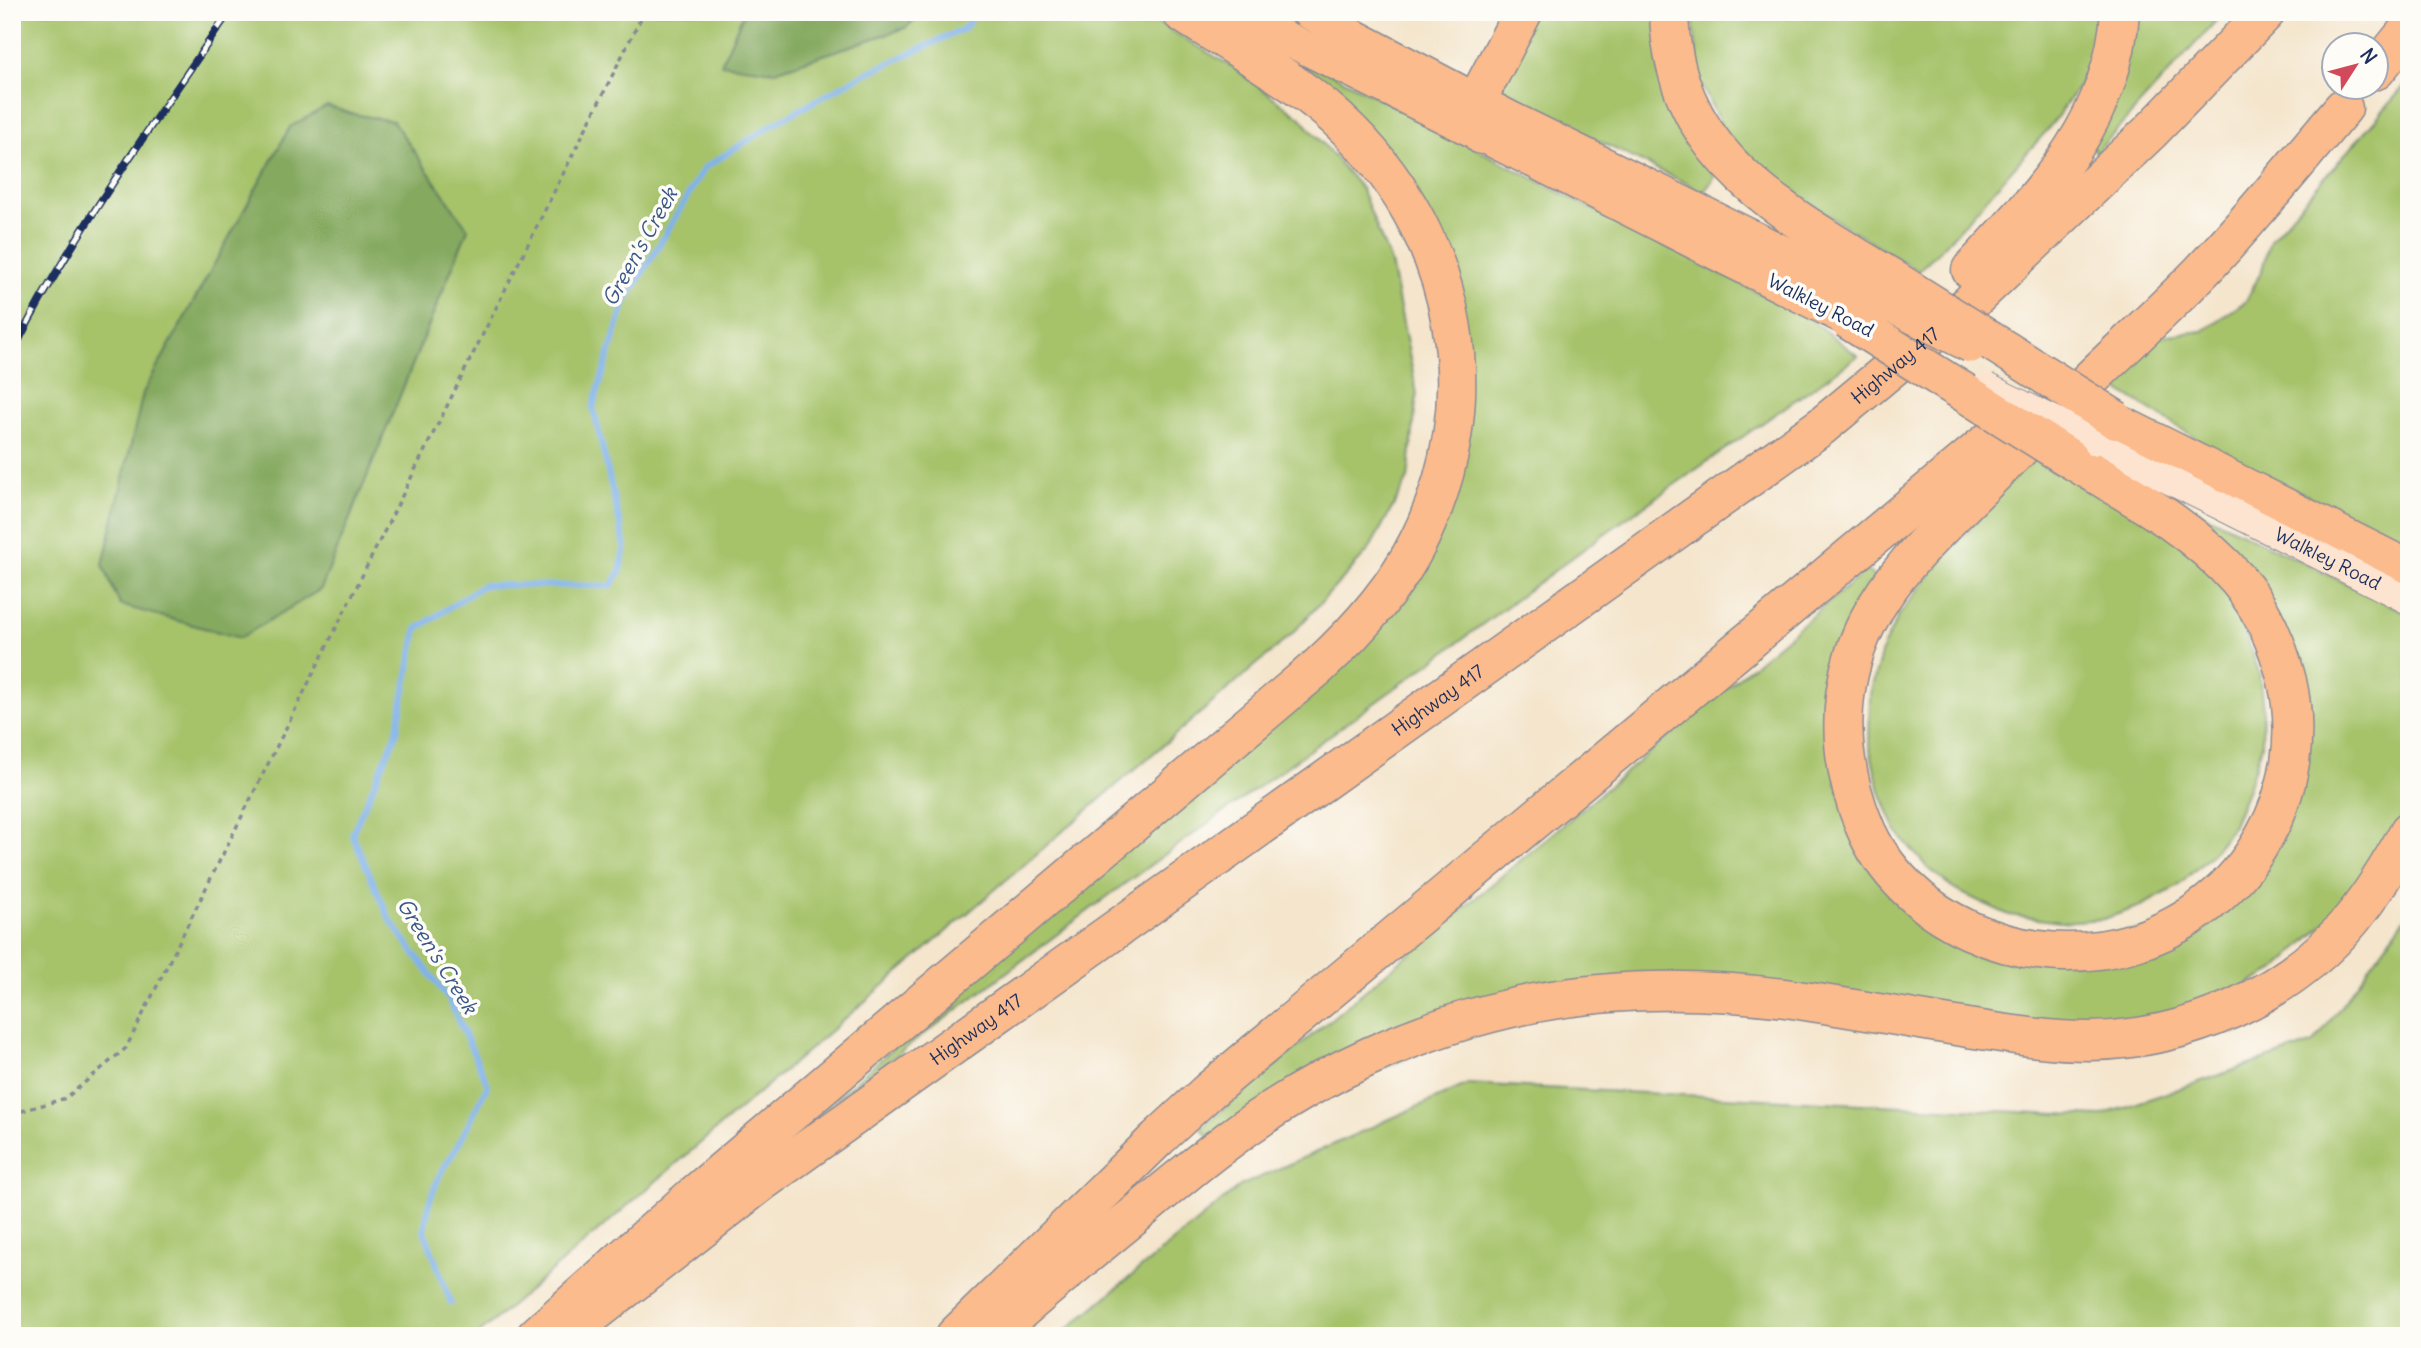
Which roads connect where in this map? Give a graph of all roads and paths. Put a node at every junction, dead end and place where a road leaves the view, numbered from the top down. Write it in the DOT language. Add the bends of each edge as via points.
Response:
graph roads {
  1 [pos="644,12"];
  2 [pos="1181,12"];
  3 [pos="1233,12"];
  4 [pos="1308,12"];
  5 [pos="1523,12"];
  6 [pos="1669,12"];
  7 [pos="2120,12"];
  8 [pos="2266,12"];
  9 [pos="2409,29"];
  10 [pos="2390,52"];
  11 [pos="2348,102"];
  12 [pos="2349,102"];
  13 [pos="1479,118"];
  14 [pos="1870,298"];
  15 [pos="2092,439"];
  16 [pos="1730,492"];
  17 [pos="2409,567"];
  18 [pos="2409,599"];
  19 [pos="2409,831"];
  20 [pos="12,1115"];
  21 [pos="536,1336"];
  22 [pos="565,1336"];
  23 [pos="955,1336"];
  24 [pos="992,1336"];
  1 -- 20 [label="path" via="126,1048 66,1097"];
  2 -- 21 [label="highway" via="1297,88 1348,128 1392,180 1419,223 1440,274 1451,321 1455,409 1448,462 1418,544 1365,620 1310,673 693,1196"];
  3 -- 13 [label="main road, Walkley Road"];
  4 -- 13 [label="main road, Walkley Road"];
  5 -- 13 [label="highway"];
  6 -- 14 [label="highway" via="1674,64 1684,94 1711,143"];
  7 -- 16 [label="highway" via="2115,55 2096,108 2047,186 1950,292"];
  8 -- 16 [label="highway, Highway 417" via="2150,132 1969,304 1822,426"];
  9 -- 10 [label="highway"];
  11 -- 23 [label="highway" via="2151,296 1996,438 1209,1091"];
  12 -- 15 [label="highway" via="2203,270 1919,551 1882,596 1855,651 1847,680 1843,749 1856,805 1881,858 1925,904 1951,922 2012,944 2076,952 2152,937 2178,925 2223,892 2244,869 2275,818 2291,761 2290,694 2271,631 2256,605 2238,580"];
  13 -- 14 [label="main road, Walkley Road"];
  14 -- 15 [label="highway, bridge"];
  14 -- 15 [label="highway, bridge"];
  15 -- 17 [label="main road, Walkley Road"];
  15 -- 18 [label="main road, Walkley Road"];
  16 -- 22 [label="highway, Highway 417" via="763,1181"];
  19 -- 24 [label="highway" via="2368,899 2304,966 2235,1007 2151,1034 2091,1041 2025,1037 1788,999 1672,991 1591,994 1534,1003 1415,1038 1334,1074 1223,1143"];
}
